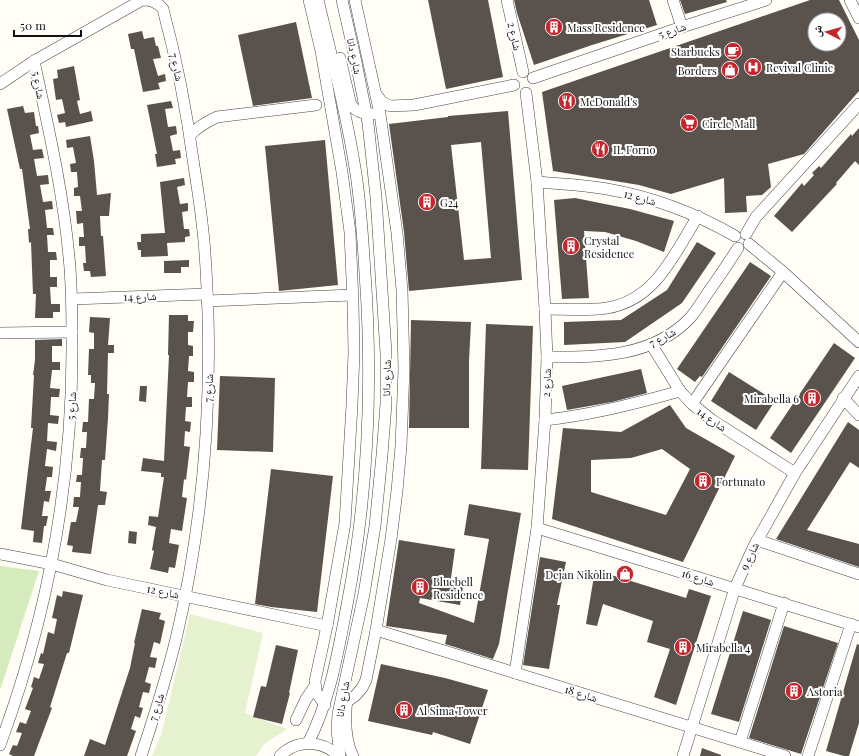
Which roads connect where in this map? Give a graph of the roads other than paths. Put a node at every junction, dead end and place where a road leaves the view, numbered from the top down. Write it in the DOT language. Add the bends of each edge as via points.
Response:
graph roads {
  1 [pos="309,0"];
  2 [pos="318,0"];
  3 [pos="342,0"];
  4 [pos="355,0"];
  5 [pos="507,0"];
  6 [pos="673,0"];
  7 [pos="766,0"];
  8 [pos="850,0"];
  9 [pos="859,18"];
  10 [pos="682,27"];
  11 [pos="326,33"];
  12 [pos="34,61"];
  13 [pos="523,72"];
  14 [pos="533,78"];
  15 [pos="0,84"];
  16 [pos="514,85"];
  17 [pos="526,93"];
  18 [pos="376,94"];
  19 [pos="859,104"];
  20 [pos="316,105"];
  21 [pos="414,105"];
  22 [pos="366,113"];
  23 [pos="380,114"];
  24 [pos="190,135"];
  25 [pos="538,182"];
  26 [pos="376,197"];
  27 [pos="698,216"];
  28 [pos="397,233"];
  29 [pos="744,238"];
  30 [pos="783,272"];
  31 [pos="352,295"];
  32 [pos="207,297"];
  33 [pos="73,299"];
  34 [pos="545,309"];
  35 [pos="72,332"];
  36 [pos="0,333"];
  37 [pos="859,342"];
  38 [pos="651,344"];
  39 [pos="547,357"];
  40 [pos="859,376"];
  41 [pos="680,391"];
  42 [pos="843,398"];
  43 [pos="692,404"];
  44 [pos="859,414"];
  45 [pos="545,420"];
  46 [pos="795,473"];
  47 [pos="537,528"];
  48 [pos="757,540"];
  49 [pos="0,554"];
  50 [pos="52,564"];
  51 [pos="859,574"];
  52 [pos="735,588"];
  53 [pos="185,596"];
  54 [pos="784,604"];
  55 [pos="855,625"];
  56 [pos="327,626"];
  57 [pos="357,627"];
  58 [pos="376,630"];
  59 [pos="515,672"];
  60 [pos="315,686"];
  61 [pos="346,702"];
  62 [pos="325,705"];
  63 [pos="296,720"];
  64 [pos="692,727"];
  65 [pos="740,742"];
  66 [pos="308,743"];
  67 [pos="0,745"];
  68 [pos="141,756"];
  69 [pos="280,756"];
  70 [pos="340,756"];
  71 [pos="353,756"];
  72 [pos="683,756"];
  73 [pos="785,756"];
  74 [pos="808,756"];
  1 -- 31 [label="street" via="322,50 342,172 350,232"];
  2 -- 11 [label="street, شارع دانا"];
  3 -- 22 [label="street, شارع دانا"];
  4 -- 18 [label="street"];
  5 -- 13 [label="street, شارع 2"];
  6 -- 10 [label="street"];
  7 -- 10 [label="street, شارع 5"];
  8 -- 9 [label="street"];
  10 -- 14 [label="street, شارع 5"];
  11 -- 22 [label="street" via="337,49 351,105 356,110"];
  11 -- 62 [label="street, شارع دانا" via="344,113 357,189 367,302 369,405 355,560"];
  12 -- 15 [label="street"];
  12 -- 24 [label="street, شارع 7" via="142,0 158,3 165,17"];
  12 -- 33 [label="street, شارع 5" via="58,175"];
  13 -- 14 [label="street"];
  13 -- 16 [label="street" via="517,75"];
  14 -- 17 [label="street" via="533,87"];
  16 -- 17 [label="street" via="517,90"];
  16 -- 21 [label="street"];
  17 -- 25 [label="street, شارع 2"];
  18 -- 21 [label="street" via="382,102 390,106"];
  18 -- 23 [label="street"];
  19 -- 29 [label="street" via="756,217"];
  20 -- 24 [label="street" via="217,117 202,124"];
  21 -- 23 [label="street"];
  22 -- 23 [label="street"];
  22 -- 26 [label="street, شارع دانا"];
  23 -- 28 [label="street"];
  24 -- 32 [label="street, شارع 7" via="202,224"];
  25 -- 27 [label="street, شارع 12" via="630,194"];
  25 -- 34 [label="street, شارع 2"];
  26 -- 28 [label="street"];
  26 -- 57 [label="street, شارع دانا" via="386,353 386,404 374,526"];
  27 -- 29 [label="street, شارع 12"];
  27 -- 34 [label="street" via="657,281 634,299 606,308"];
  28 -- 58 [label="street" via="404,333 401,446 391,539"];
  29 -- 30 [label="street, شارع 12"];
  29 -- 38 [label="street, شارع 7" via="734,242 738,248 690,317 679,328"];
  30 -- 37 [label="street, شارع 12"];
  30 -- 43 [label="street"];
  31 -- 32 [label="street, شارع 14"];
  31 -- 56 [label="street" via="354,352 345,523"];
  32 -- 33 [label="street, شارع 14"];
  32 -- 53 [label="street, شارع 7" via="208,380 205,444 198,515"];
  33 -- 35 [label="street, شارع 5"];
  34 -- 39 [label="street, شارع 2"];
  35 -- 36 [label="street"];
  35 -- 50 [label="street, شارع 5" via="68,455"];
  38 -- 39 [label="street, شارع 7" via="600,357"];
  38 -- 41 [label="street, شارع 14"];
  39 -- 45 [label="street, شارع 2"];
  40 -- 42 [label="street, شارع 9"];
  41 -- 43 [label="street, شارع 14"];
  41 -- 45 [label="street" via="607,411"];
  42 -- 44 [label="street"];
  42 -- 46 [label="street, شارع 9"];
  43 -- 46 [label="street, شارع 14" via="712,420"];
  45 -- 47 [label="street, شارع 2"];
  46 -- 48 [label="street, شارع 9"];
  47 -- 52 [label="street, شارع 16"];
  47 -- 59 [label="street, شارع 2"];
  48 -- 51 [label="street"];
  48 -- 52 [label="street, شارع 9"];
  49 -- 50 [label="street, شارع 12"];
  50 -- 53 [label="street, شارع 12" via="107,580"];
  50 -- 67 [label="street, شارع 5" via="31,650"];
  52 -- 54 [label="street, شارع 16"];
  52 -- 64 [label="street, شارع 9"];
  53 -- 56 [label="street, شارع 12"];
  53 -- 68 [label="street, شارع 7" via="176,639"];
  54 -- 55 [label="street, شارع 16"];
  54 -- 65 [label="street"];
  55 -- 74 [label="street"];
  56 -- 60 [label="street"];
  57 -- 61 [label="street" via="356,649"];
  57 -- 70 [label="street, شارع دانا" via="338,714"];
  58 -- 59 [label="street, شارع 18"];
  58 -- 61 [label="street" via="366,680 358,692"];
  59 -- 64 [label="street, شارع 18"];
  60 -- 62 [label="street"];
  60 -- 63 [label="street"];
  61 -- 71 [label="street" via="347,736"];
  62 -- 66 [label="street, شارع دانا"];
  64 -- 65 [label="street, شارع 18"];
  64 -- 72 [label="street, شارع 9"];
  65 -- 73 [label="street, شارع 18"];
  66 -- 69 [label="street" via="289,749"];
  66 -- 70 [label="street" via="326,746"];
}
